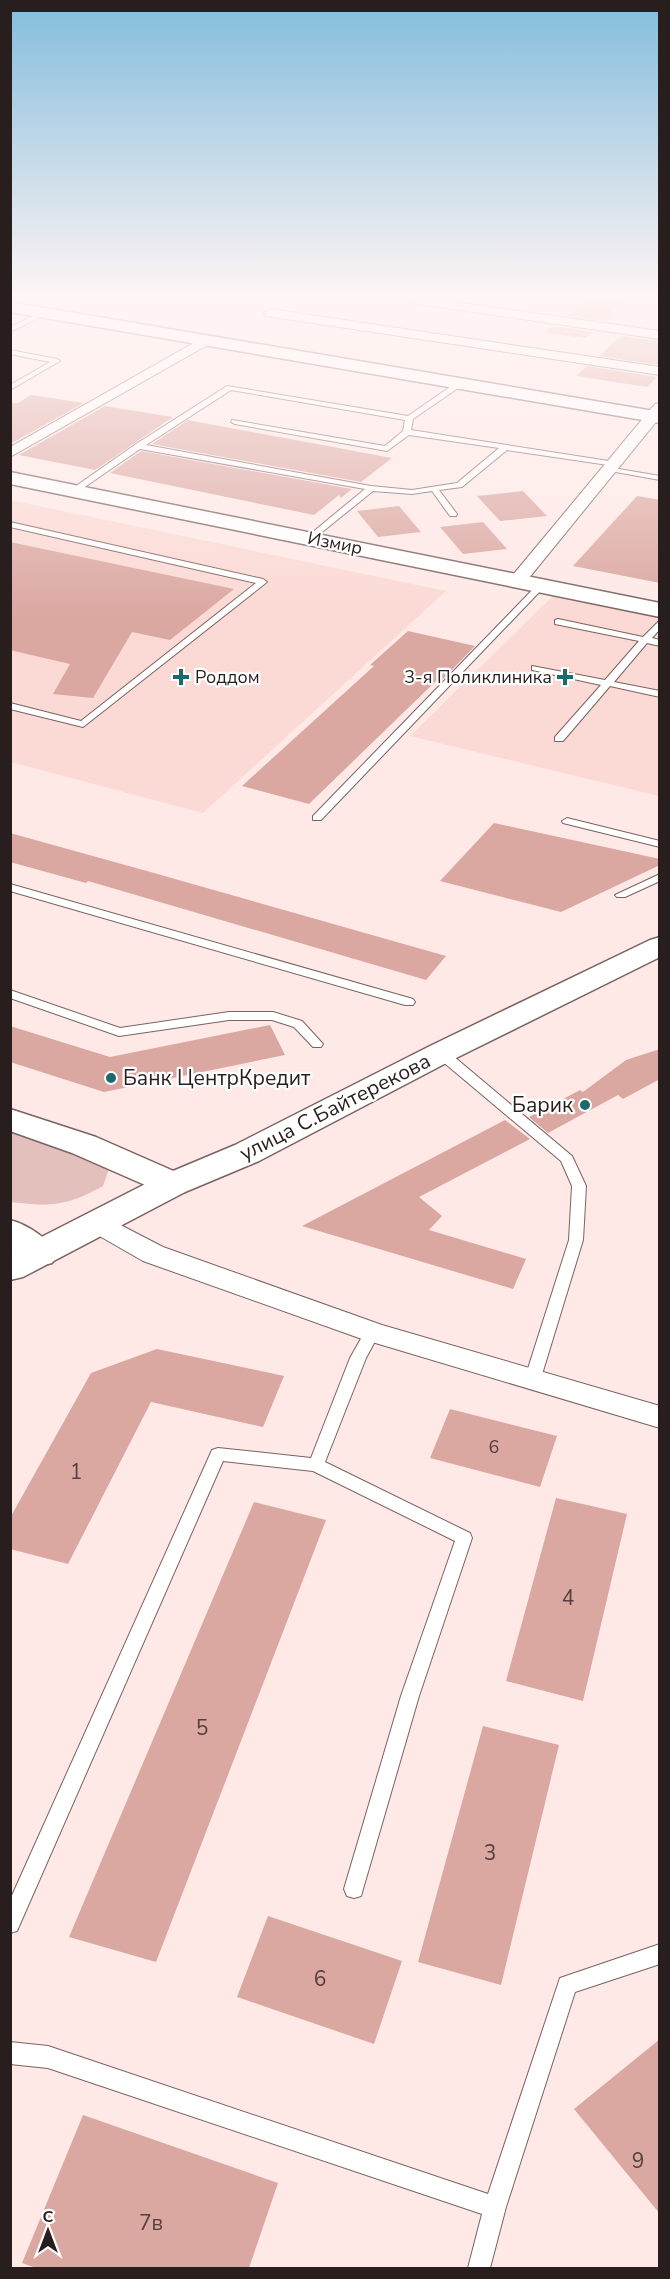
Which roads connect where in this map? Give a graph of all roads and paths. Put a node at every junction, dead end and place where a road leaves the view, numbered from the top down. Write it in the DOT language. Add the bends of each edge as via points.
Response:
graph roads {
  1 [pos="93,405"];
  2 [pos="203,405"];
  3 [pos="334,405"];
  4 [pos="428,405"];
  5 [pos="616,405"];
  6 [pos="625,405"];
  7 [pos="657,411"];
  8 [pos="409,418"];
  9 [pos="235,422"];
  10 [pos="407,432"];
  11 [pos="139,446"];
  12 [pos="505,447"];
  13 [pos="10,453"];
  14 [pos="612,466"];
  15 [pos="10,478"];
  16 [pos="660,478"];
  17 [pos="371,488"];
  18 [pos="434,489"];
  19 [pos="73,490"];
  20 [pos="453,514"];
  21 [pos="10,524"];
  22 [pos="311,538"];
  23 [pos="518,580"];
  24 [pos="542,585"];
  25 [pos="660,610"];
  26 [pos="558,622"];
  27 [pos="660,623"];
  28 [pos="645,640"];
  29 [pos="660,643"];
  30 [pos="535,668"];
  31 [pos="607,683"];
  32 [pos="660,694"];
  33 [pos="10,706"];
  34 [pos="559,738"];
  35 [pos="316,818"];
  36 [pos="567,821"];
  37 [pos="660,844"];
  38 [pos="660,877"];
  39 [pos="10,887"];
  40 [pos="621,895"];
  41 [pos="660,946"];
  42 [pos="10,994"];
  43 [pos="409,1002"];
  44 [pos="317,1044"];
  45 [pos="441,1053"];
  46 [pos="10,1119"];
  47 [pos="173,1184"];
  48 [pos="98,1224"];
  49 [pos="10,1232"];
  50 [pos="25,1261"];
  51 [pos="372,1332"];
  52 [pos="532,1381"];
  53 [pos="660,1417"];
  54 [pos="316,1465"];
  55 [pos="354,1889"];
  56 [pos="10,1924"];
  57 [pos="660,1954"];
  58 [pos="10,2053"];
  59 [pos="495,2207"];
  60 [pos="479,2268"];
  1 -- 13 [label="street"];
  2 -- 11 [label="lane"];
  3 -- 8 [label="lane"];
  4 -- 8 [label="lane"];
  5 -- 7 [label="main road"];
  6 -- 7 [label="main road"];
  7 -- 14 [label="street"];
  8 -- 10 [label="lane"];
  9 -- 10 [label="lane" via="387,449"];
  10 -- 12 [label="lane"];
  11 -- 17 [label="lane"];
  11 -- 19 [label="lane"];
  12 -- 14 [label="lane"];
  12 -- 18 [label="lane" via="459,485"];
  14 -- 16 [label="lane"];
  14 -- 23 [label="street"];
  15 -- 19 [label="main road, Измир"];
  17 -- 18 [label="lane" via="412,492"];
  17 -- 22 [label="lane"];
  18 -- 20 [label="lane"];
  19 -- 22 [label="main road, Измир"];
  21 -- 33 [label="lane" via="263,582 83,724"];
  22 -- 23 [label="main road, Измир"];
  23 -- 24 [label="main road, Измир"];
  24 -- 25 [label="main road, Измир"];
  24 -- 35 [label="lane"];
  26 -- 28 [label="lane"];
  27 -- 28 [label="lane"];
  28 -- 29 [label="lane"];
  28 -- 31 [label="lane"];
  30 -- 31 [label="lane"];
  31 -- 32 [label="lane"];
  31 -- 34 [label="lane"];
  36 -- 37 [label="lane"];
  38 -- 40 [label="lane"];
  39 -- 43 [label="lane"];
  41 -- 45 [label="main road, улица С.Байтерекова"];
  42 -- 44 [label="lane" via="119,1032 228,1016 273,1016 298,1024"];
  45 -- 47 [label="main road, улица С.Байтерекова" via="247,1153"];
  45 -- 52 [label="lane" via="567,1159 579,1186 576,1240"];
  46 -- 47 [label="main road" via="84,1145"];
  47 -- 48 [label="main road, улица С.Байтерекова"];
  48 -- 50 [label="main road, улица С.Байтерекова"];
  48 -- 51 [label="street" via="153,1254"];
  49 -- 50 [label="main road"];
  51 -- 52 [label="street"];
  51 -- 54 [label="lane"];
  52 -- 53 [label="street"];
  54 -- 55 [label="lane" via="464,1538 410,1696"];
  54 -- 56 [label="lane" via="218,1454"];
  57 -- 59 [label="lane" via="567,1984"];
  58 -- 59 [label="lane" via="48,2057"];
  59 -- 60 [label="lane"];
}
